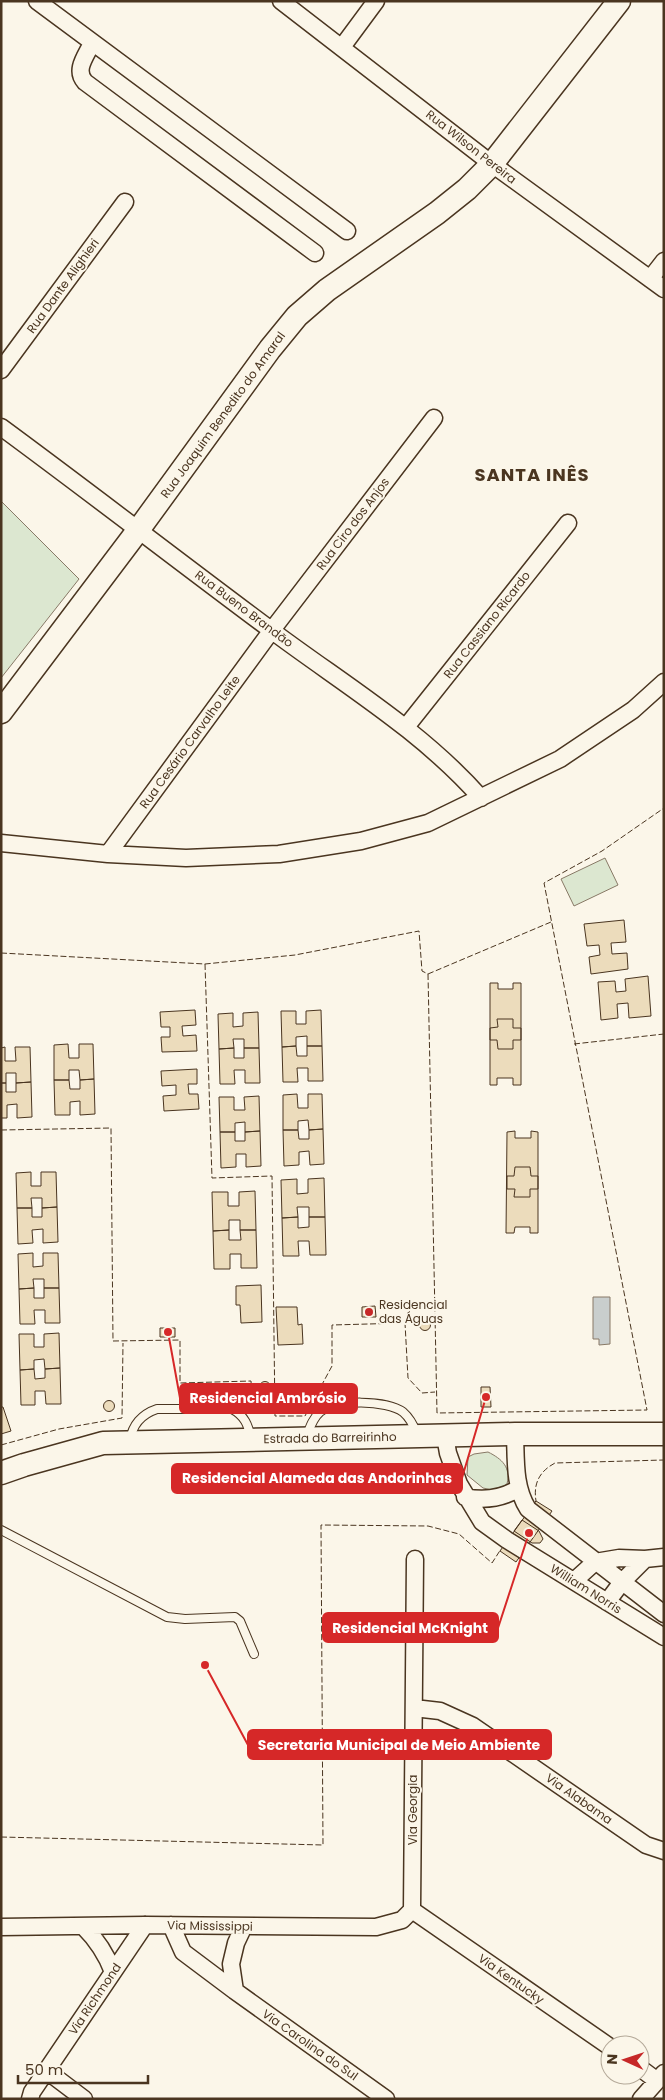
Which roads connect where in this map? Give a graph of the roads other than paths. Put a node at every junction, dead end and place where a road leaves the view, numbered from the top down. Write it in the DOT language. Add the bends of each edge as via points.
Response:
graph roads {
  1 [pos="37,1"];
  2 [pos="282,1"];
  3 [pos="376,1"];
  4 [pos="619,1"];
  5 [pos="92,43"];
  6 [pos="342,47"];
  7 [pos="492,164"];
  8 [pos="125,202"];
  9 [pos="347,231"];
  10 [pos="315,253"];
  11 [pos="664,261"];
  12 [pos="650,279"];
  13 [pos="664,290"];
  14 [pos="1,370"];
  15 [pos="434,418"];
  16 [pos="1,427"];
  17 [pos="568,523"];
  18 [pos="140,530"];
  19 [pos="272,630"];
  20 [pos="664,682"];
  21 [pos="1,712"];
  22 [pos="406,727"];
  23 [pos="481,798"];
  24 [pos="1,843"];
  25 [pos="108,854"];
  26 [pos="515,1434"];
  27 [pos="664,1434"];
  28 [pos="418,1436"];
  29 [pos="445,1436"];
  30 [pos="305,1439"];
  31 [pos="252,1440"];
  32 [pos="130,1443"];
  33 [pos="1,1473"];
  34 [pos="519,1488"];
  35 [pos="465,1497"];
  36 [pos="1,1530"];
  37 [pos="664,1557"];
  38 [pos="415,1559"];
  39 [pos="645,1559"];
  40 [pos="594,1562"];
  41 [pos="574,1581"];
  42 [pos="622,1582"];
  43 [pos="608,1602"];
  44 [pos="664,1614"];
  45 [pos="664,1637"];
  46 [pos="254,1654"];
  47 [pos="414,1708"];
  48 [pos="664,1851"];
  49 [pos="412,1910"];
  50 [pos="145,1925"];
  51 [pos="171,1925"];
  52 [pos="83,1926"];
  53 [pos="244,1926"];
  54 [pos="1,1927"];
  55 [pos="113,1972"];
  56 [pos="235,1991"];
  57 [pos="600,2041"];
  58 [pos="47,2071"];
  59 [pos="661,2077"];
  60 [pos="30,2099"];
  61 [pos="84,2099"];
  62 [pos="386,2099"];
  63 [pos="641,2099"];
  1 -- 5 [label="street"];
  2 -- 6 [label="street, Rua Wilson Pereira"];
  3 -- 6 [label="street"];
  4 -- 7 [label="street, Rua Joaquim Benedito do Amaral"];
  5 -- 9 [label="street"];
  5 -- 10 [label="street" via="79,70 85,82"];
  6 -- 7 [label="street, Rua Wilson Pereira"];
  7 -- 12 [label="street, Rua Wilson Pereira"];
  7 -- 18 [label="street, Rua Joaquim Benedito do Amaral" via="437,213 327,290 296,316"];
  8 -- 14 [label="street, Rua Dante Alighieri"];
  11 -- 12 [label="street"];
  12 -- 13 [label="street, Rua Wilson Pereira"];
  15 -- 19 [label="street, Rua Ciro dos Anjos"];
  16 -- 18 [label="street, Rua Bueno Brandão"];
  17 -- 22 [label="street, Rua Cassiano Ricardo"];
  18 -- 19 [label="street, Rua Bueno Brandão"];
  18 -- 21 [label="street, Rua Joaquim Benedito do Amaral"];
  19 -- 22 [label="street, Rua Bueno Brandão"];
  19 -- 25 [label="street, Rua Cesário Carvalho Leite"];
  20 -- 23 [label="street" via="633,710 560,759"];
  22 -- 23 [label="street, Rua Bueno Brandão"];
  23 -- 25 [label="street" via="428,823 361,842 279,854 186,858"];
  24 -- 25 [label="street"];
  26 -- 27 [label="street, Estrada do Barreirinho"];
  26 -- 29 [label="street, Estrada do Barreirinho"];
  26 -- 34 [label="street"];
  28 -- 29 [label="street, Estrada do Barreirinho"];
  28 -- 30 [label="street, Estrada do Barreirinho"];
  28 -- 30 [label="lane" via="412,1421 402,1411 385,1404 354,1403 331,1406 320,1412"];
  29 -- 35 [label="street, William Norris"];
  30 -- 31 [label="street, Estrada do Barreirinho"];
  31 -- 32 [label="street, Estrada do Barreirinho"];
  31 -- 32 [label="lane" via="246,1421 232,1409 157,1409 137,1422"];
  32 -- 33 [label="street, Estrada do Barreirinho" via="103,1443"];
  34 -- 35 [label="street" via="509,1495 490,1499"];
  34 -- 40 [label="street, William Norris" via="528,1509"];
  35 -- 41 [label="street, William Norris" via="482,1522"];
  36 -- 46 [label="lane" via="167,1617 235,1617 240,1621"];
  37 -- 39 [label="street"];
  38 -- 47 [label="street, Via Georgia"];
  39 -- 40 [label="street" via="619,1558"];
  39 -- 42 [label="street"];
  40 -- 41 [label="street"];
  40 -- 42 [label="street, William Norris"];
  41 -- 43 [label="street, William Norris"];
  42 -- 43 [label="street"];
  42 -- 44 [label="street, William Norris"];
  43 -- 45 [label="street, William Norris"];
  47 -- 48 [label="street, Via Alabama" via="440,1711 473,1726 646,1845"];
  47 -- 49 [label="street, Via Georgia"];
  49 -- 53 [label="street, Via Mississippi" via="402,1920 376,1927"];
  49 -- 57 [label="street, Via Kentucky"];
  50 -- 51 [label="street, Via Mississippi"];
  50 -- 52 [label="street, Via Mississippi"];
  50 -- 55 [label="street, Via Richmond"];
  51 -- 53 [label="street, Via Mississippi"];
  51 -- 56 [label="street, Via Carolina do Sul" via="183,1952"];
  52 -- 54 [label="street, Via Mississippi"];
  52 -- 55 [label="street" via="107,1955"];
  53 -- 56 [label="street" via="231,1964"];
  55 -- 58 [label="street, Via Richmond"];
  56 -- 62 [label="street, Via Carolina do Sul"];
  58 -- 60 [label="street, Via Richmond"];
  58 -- 61 [label="street"];
  59 -- 63 [label="street"];
}
